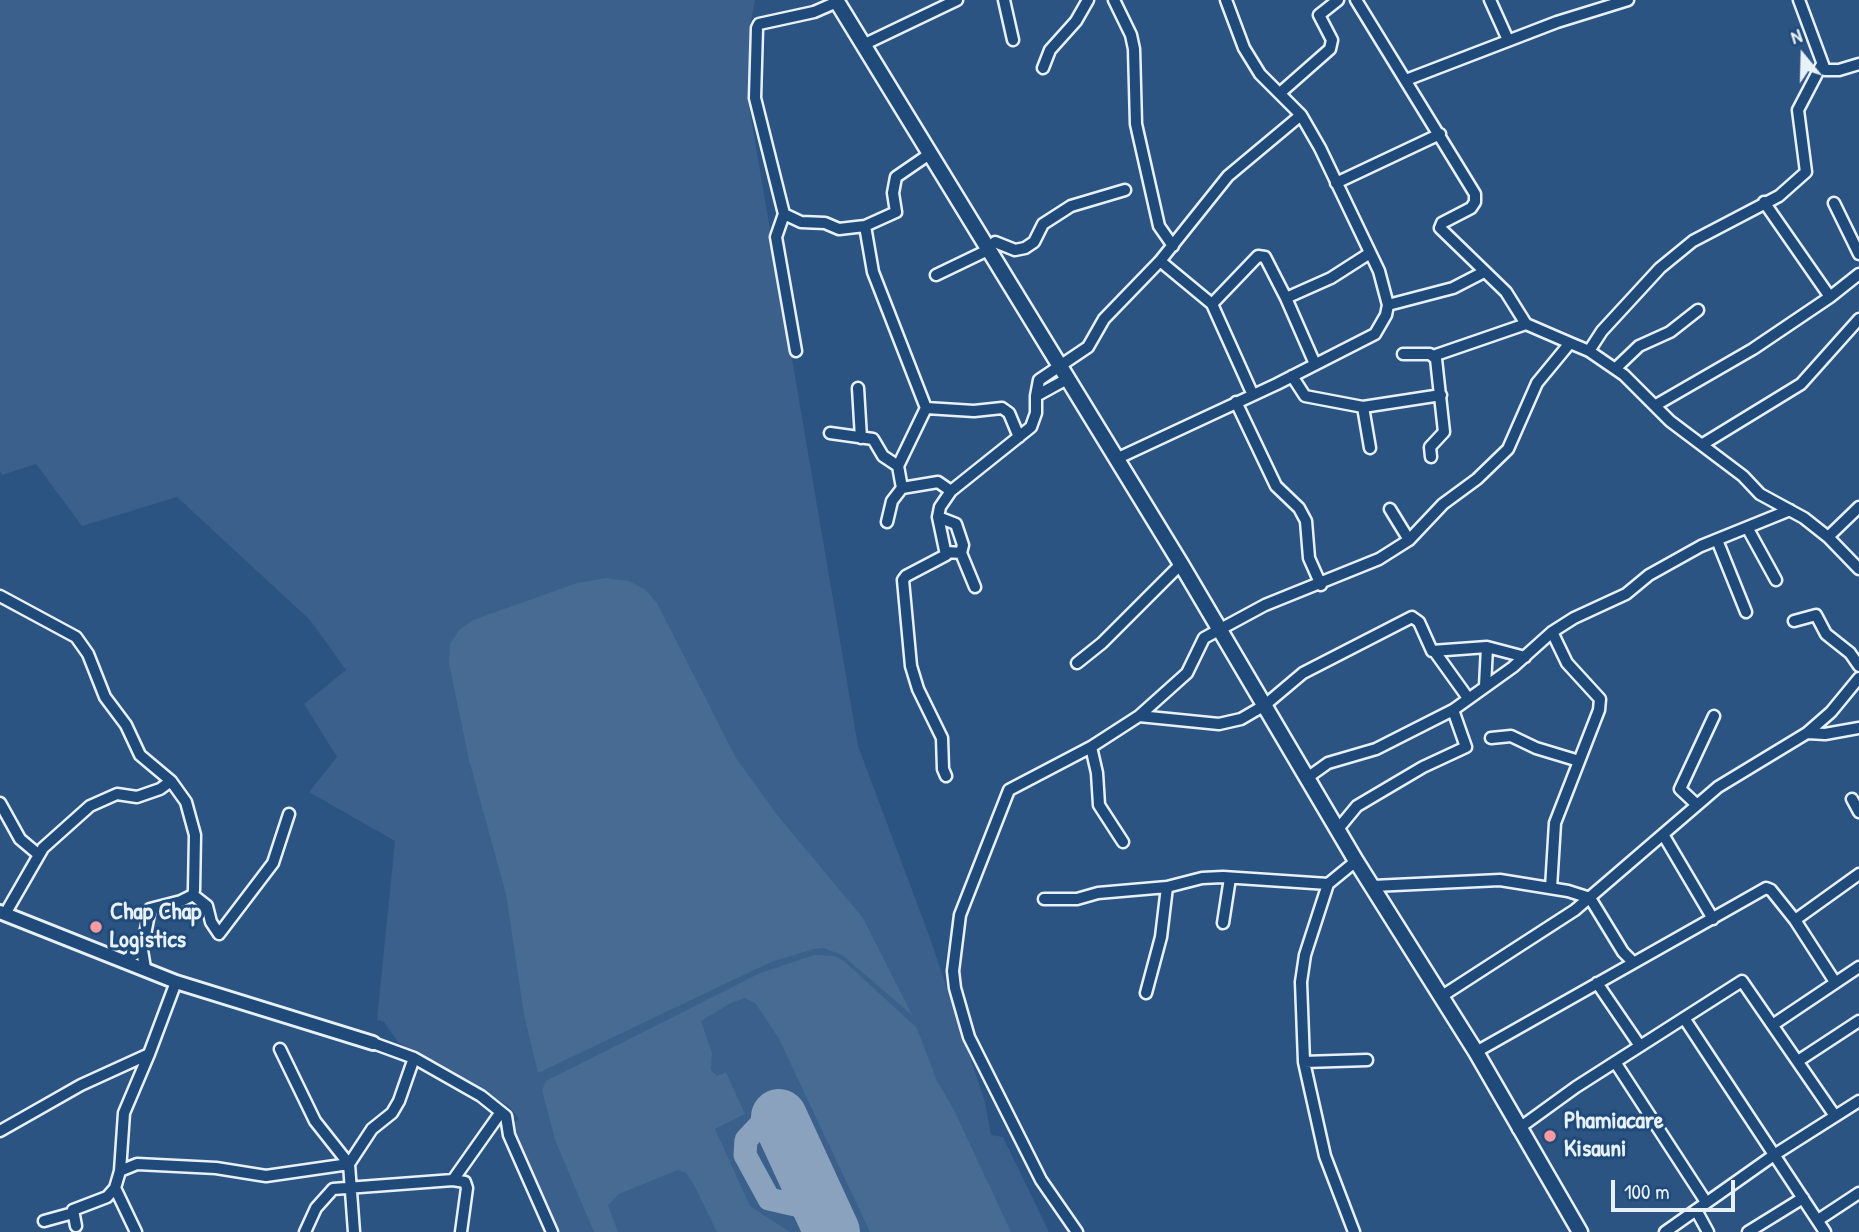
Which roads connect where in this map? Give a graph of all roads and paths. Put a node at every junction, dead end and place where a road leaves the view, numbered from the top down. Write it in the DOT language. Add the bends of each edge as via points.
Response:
graph roads {
  1 [pos="957,0"];
  2 [pos="1004,0"];
  3 [pos="1087,0"];
  4 [pos="1114,0"];
  5 [pos="1226,0"];
  6 [pos="1338,0"];
  7 [pos="1356,0"];
  8 [pos="1490,0"];
  9 [pos="1628,0"];
  10 [pos="1800,0"];
  11 [pos="837,1"];
  12 [pos="1013,40"];
  13 [pos="1508,40"];
  14 [pos="864,44"];
  15 [pos="1859,64"];
  16 [pos="1821,66"];
  17 [pos="1043,68"];
  18 [pos="1406,80"];
  19 [pos="1280,93"];
  20 [pos="1301,115"];
  21 [pos="1440,134"];
  22 [pos="931,153"];
  23 [pos="1336,183"];
  24 [pos="1125,190"];
  25 [pos="1764,202"];
  26 [pos="1835,203"];
  27 [pos="783,214"];
  28 [pos="865,226"];
  29 [pos="1173,246"];
  30 [pos="988,250"];
  31 [pos="1370,253"];
  32 [pos="1859,254"];
  33 [pos="1160,261"];
  34 [pos="1000,269"];
  35 [pos="1484,272"];
  36 [pos="1859,274"];
  37 [pos="936,275"];
  38 [pos="1830,297"];
  39 [pos="1286,298"];
  40 [pos="1212,304"];
  41 [pos="1388,304"];
  42 [pos="1698,310"];
  43 [pos="1859,319"];
  44 [pos="1526,324"];
  45 [pos="1570,343"];
  46 [pos="796,351"];
  47 [pos="1588,351"];
  48 [pos="1403,354"];
  49 [pos="1433,356"];
  50 [pos="1315,365"];
  51 [pos="1059,366"];
  52 [pos="1616,368"];
  53 [pos="1292,376"];
  54 [pos="1068,379"];
  55 [pos="858,388"];
  56 [pos="1252,393"];
  57 [pos="1441,395"];
  58 [pos="1036,396"];
  59 [pos="1236,402"];
  60 [pos="1656,405"];
  61 [pos="1363,407"];
  62 [pos="926,408"];
  63 [pos="830,433"];
  64 [pos="1019,437"];
  65 [pos="861,438"];
  66 [pos="1703,444"];
  67 [pos="1370,448"];
  68 [pos="1431,457"];
  69 [pos="1116,459"];
  70 [pos="898,466"];
  71 [pos="902,488"];
  72 [pos="951,491"];
  73 [pos="1859,507"];
  74 [pos="1390,509"];
  75 [pos="1790,510"];
  76 [pos="938,517"];
  77 [pos="887,522"];
  78 [pos="1748,529"];
  79 [pos="1828,537"];
  80 [pos="1409,540"];
  81 [pos="1717,540"];
  82 [pos="947,552"];
  83 [pos="961,553"];
  84 [pos="1181,564"];
  85 [pos="1859,569"];
  86 [pos="1776,580"];
  87 [pos="1321,585"];
  88 [pos="975,587"];
  89 [pos="0,596"];
  90 [pos="1746,612"];
  91 [pos="1794,621"];
  92 [pos="1218,629"];
  93 [pos="1552,632"];
  94 [pos="1487,648"];
  95 [pos="1435,652"];
  96 [pos="1525,657"];
  97 [pos="1077,663"];
  98 [pos="1859,666"];
  99 [pos="1859,678"];
  100 [pos="1485,686"];
  101 [pos="1468,698"];
  102 [pos="1265,705"];
  103 [pos="1453,710"];
  104 [pos="1139,716"];
  105 [pos="1714,716"];
  106 [pos="1859,728"];
  107 [pos="1807,733"];
  108 [pos="1491,738"];
  109 [pos="1091,747"];
  110 [pos="1578,761"];
  111 [pos="946,776"];
  112 [pos="1307,778"];
  113 [pos="171,781"];
  114 [pos="1852,799"];
  115 [pos="0,803"];
  116 [pos="1696,804"];
  117 [pos="1859,812"];
  118 [pos="289,814"];
  119 [pos="1338,829"];
  120 [pos="1664,836"];
  121 [pos="1123,842"];
  122 [pos="39,855"];
  123 [pos="1356,861"];
  124 [pos="1859,874"];
  125 [pos="1230,878"];
  126 [pos="1328,884"];
  127 [pos="1373,886"];
  128 [pos="1167,887"];
  129 [pos="1551,888"];
  130 [pos="193,895"];
  131 [pos="1590,898"];
  132 [pos="1044,899"];
  133 [pos="2,913"];
  134 [pos="1713,919"];
  135 [pos="1795,919"];
  136 [pos="1223,923"];
  137 [pos="142,950"];
  138 [pos="125,960"];
  139 [pos="1633,962"];
  140 [pos="1859,967"];
  141 [pos="145,968"];
  142 [pos="176,982"];
  143 [pos="1835,982"];
  144 [pos="1597,983"];
  145 [pos="1146,993"];
  146 [pos="1442,996"];
  147 [pos="1684,1018"];
  148 [pos="1859,1021"];
  149 [pos="1774,1024"];
  150 [pos="373,1043"];
  151 [pos="1640,1046"];
  152 [pos="280,1049"];
  153 [pos="1476,1052"];
  154 [pos="149,1054"];
  155 [pos="414,1058"];
  156 [pos="1367,1060"];
  157 [pos="1798,1061"];
  158 [pos="1304,1062"];
  159 [pos="1615,1062"];
  160 [pos="1859,1101"];
  161 [pos="501,1112"];
  162 [pos="1835,1116"];
  163 [pos="1518,1129"];
  164 [pos="0,1131"];
  165 [pos="1774,1155"];
  166 [pos="349,1164"];
  167 [pos="120,1171"];
  168 [pos="453,1180"];
  169 [pos="115,1188"];
  170 [pos="352,1188"];
  171 [pos="1859,1193"];
  172 [pos="1803,1198"];
  173 [pos="1706,1202"];
  174 [pos="1696,1210"];
  175 [pos="73,1213"];
  176 [pos="1818,1220"];
  177 [pos="44,1221"];
  178 [pos="76,1226"];
  179 [pos="136,1232"];
  180 [pos="304,1232"];
  181 [pos="354,1232"];
  182 [pos="461,1232"];
  183 [pos="552,1232"];
  184 [pos="1077,1232"];
  185 [pos="1354,1232"];
  186 [pos="1580,1232"];
  187 [pos="1665,1232"];
  188 [pos="1708,1232"];
  189 [pos="1748,1232"];
  190 [pos="1825,1232"];
  1 -- 14 [label="street"];
  2 -- 12 [label="street"];
  3 -- 17 [label="street" via="1076,21 1050,50"];
  4 -- 29 [label="street" via="1135,49 1136,124 1159,226"];
  5 -- 19 [label="street" via="1244,48"];
  6 -- 19 [label="street" via="1319,15 1332,40 1330,49"];
  7 -- 18 [label="street"];
  8 -- 13 [label="street"];
  9 -- 13 [label="street"];
  10 -- 16 [label="street"];
  11 -- 14 [label="main road"];
  11 -- 27 [label="street" via="757,28 755,98"];
  13 -- 18 [label="street"];
  14 -- 22 [label="main road"];
  15 -- 16 [label="street" via="1832,71"];
  16 -- 25 [label="street" via="1798,110 1806,172 1779,196"];
  18 -- 21 [label="street"];
  19 -- 20 [label="street"];
  20 -- 23 [label="street"];
  20 -- 29 [label="street" via="1228,176"];
  21 -- 23 [label="street"];
  21 -- 35 [label="street" via="1475,194 1471,208 1440,228"];
  22 -- 28 [label="street" via="896,177 892,193 896,212"];
  22 -- 30 [label="main road"];
  23 -- 31 [label="street"];
  24 -- 34 [label="street" via="1071,206 1043,224 1034,242 1025,248 1015,250 995,242"];
  25 -- 38 [label="street"];
  25 -- 47 [label="street" via="1693,241 1660,268"];
  26 -- 32 [label="street"];
  27 -- 28 [label="street" via="839,229"];
  27 -- 46 [label="street" via="776,237"];
  28 -- 62 [label="street" via="873,272"];
  29 -- 33 [label="street"];
  30 -- 34 [label="main road"];
  30 -- 37 [label="street"];
  31 -- 39 [label="street"];
  31 -- 41 [label="street"];
  33 -- 40 [label="street"];
  33 -- 51 [label="street" via="1104,319 1088,347"];
  34 -- 51 [label="main road"];
  35 -- 41 [label="street" via="1453,289"];
  35 -- 44 [label="street" via="1506,292"];
  36 -- 38 [label="street"];
  38 -- 60 [label="street" via="1753,349"];
  39 -- 40 [label="street" via="1265,257 1258,256"];
  39 -- 50 [label="street"];
  40 -- 56 [label="street"];
  41 -- 50 [label="street" via="1375,334"];
  42 -- 52 [label="street" via="1670,332 1639,346"];
  43 -- 66 [label="street" via="1801,384"];
  44 -- 45 [label="street"];
  44 -- 49 [label="street"];
  45 -- 47 [label="street"];
  45 -- 80 [label="street" via="1536,383 1508,449"];
  47 -- 52 [label="street"];
  48 -- 49 [label="street"];
  49 -- 57 [label="street"];
  50 -- 53 [label="street"];
  51 -- 54 [label="main road"];
  51 -- 58 [label="street" via="1039,380"];
  52 -- 60 [label="street"];
  53 -- 56 [label="street"];
  53 -- 61 [label="street" via="1305,396"];
  54 -- 58 [label="street"];
  54 -- 69 [label="main road"];
  55 -- 65 [label="street"];
  56 -- 59 [label="street"];
  57 -- 61 [label="street"];
  57 -- 68 [label="street" via="1444,432 1430,447"];
  58 -- 64 [label="street" via="1031,427"];
  59 -- 69 [label="street"];
  59 -- 87 [label="street" via="1276,486 1306,521 1309,558"];
  60 -- 66 [label="street"];
  61 -- 67 [label="street"];
  62 -- 64 [label="street" via="1002,408 1009,413"];
  62 -- 70 [label="street"];
  63 -- 65 [label="street"];
  64 -- 72 [label="street"];
  65 -- 70 [label="street" via="873,439 883,456"];
  66 -- 75 [label="street" via="1760,494"];
  69 -- 84 [label="main road"];
  70 -- 71 [label="street"];
  71 -- 72 [label="street" via="938,482"];
  71 -- 77 [label="street" via="892,501"];
  72 -- 76 [label="street"];
  73 -- 79 [label="street"];
  74 -- 80 [label="street"];
  75 -- 78 [label="street"];
  75 -- 79 [label="street"];
  76 -- 82 [label="street"];
  76 -- 83 [label="street" via="956,524"];
  78 -- 81 [label="street"];
  78 -- 86 [label="street"];
  79 -- 85 [label="street"];
  80 -- 87 [label="street"];
  81 -- 90 [label="street"];
  81 -- 93 [label="street"];
  82 -- 83 [label="street"];
  82 -- 111 [label="street" via="906,576 902,589 911,666 943,738"];
  83 -- 88 [label="street"];
  84 -- 92 [label="main road"];
  84 -- 97 [label="street"];
  87 -- 92 [label="street"];
  89 -- 113 [label="street" via="76,637 140,755"];
  91 -- 98 [label="street" via="1816,615 1826,634"];
  92 -- 102 [label="main road"];
  92 -- 104 [label="street" via="1199,645 1187,673"];
  93 -- 96 [label="street"];
  93 -- 110 [label="street" via="1567,663 1600,699"];
  94 -- 95 [label="street"];
  94 -- 96 [label="street"];
  94 -- 100 [label="street"];
  95 -- 101 [label="street"];
  95 -- 102 [label="street" via="1412,617 1303,673"];
  96 -- 100 [label="street"];
  99 -- 107 [label="street"];
  100 -- 101 [label="street"];
  101 -- 103 [label="street"];
  102 -- 104 [label="street" via="1241,719 1219,724"];
  102 -- 112 [label="main road"];
  103 -- 112 [label="street" via="1376,749 1328,763"];
  103 -- 119 [label="street" via="1466,747 1357,806"];
  104 -- 109 [label="street"];
  105 -- 116 [label="street" via="1680,789"];
  106 -- 107 [label="street"];
  107 -- 116 [label="street" via="1747,767"];
  108 -- 110 [label="street" via="1511,736"];
  109 -- 121 [label="street" via="1098,805"];
  109 -- 184 [label="street" via="1009,790 960,915 953,971 969,1037 1041,1180"];
  110 -- 129 [label="street" via="1555,823"];
  112 -- 119 [label="main road"];
  113 -- 122 [label="street" via="137,797 117,794 98,800"];
  113 -- 130 [label="street" via="186,802 195,835"];
  114 -- 117 [label="street"];
  115 -- 122 [label="street" via="20,839"];
  116 -- 120 [label="street"];
  118 -- 130 [label="street" via="273,863 219,933 207,906"];
  119 -- 123 [label="main road"];
  120 -- 131 [label="street"];
  120 -- 134 [label="street"];
  122 -- 133 [label="street"];
  123 -- 126 [label="street"];
  123 -- 127 [label="main road"];
  124 -- 135 [label="street"];
  125 -- 126 [label="street"];
  125 -- 128 [label="street" via="1202,878"];
  125 -- 136 [label="street"];
  126 -- 158 [label="street" via="1301,982"];
  127 -- 129 [label="street" via="1500,880"];
  127 -- 146 [label="main road"];
  128 -- 132 [label="street"];
  128 -- 145 [label="street" via="1161,936"];
  129 -- 131 [label="street"];
  130 -- 137 [label="street" via="150,909"];
  131 -- 139 [label="street"];
  131 -- 146 [label="street"];
  133 -- 138 [label="street"];
  134 -- 135 [label="street" via="1766,888"];
  134 -- 139 [label="street"];
  135 -- 143 [label="street"];
  137 -- 138 [label="street"];
  137 -- 141 [label="street"];
  138 -- 141 [label="street"];
  139 -- 144 [label="street"];
  140 -- 143 [label="street"];
  141 -- 142 [label="street"];
  142 -- 150 [label="street"];
  142 -- 154 [label="street"];
  143 -- 149 [label="street"];
  144 -- 151 [label="street"];
  144 -- 153 [label="street"];
  146 -- 153 [label="main road"];
  147 -- 149 [label="street" via="1742,981"];
  147 -- 151 [label="street"];
  147 -- 165 [label="street"];
  148 -- 157 [label="street"];
  149 -- 157 [label="street"];
  150 -- 155 [label="street"];
  151 -- 159 [label="street"];
  152 -- 166 [label="street" via="315,1121"];
  153 -- 163 [label="main road"];
  154 -- 164 [label="street" via="91,1080"];
  154 -- 167 [label="street" via="124,1113"];
  155 -- 161 [label="street"];
  155 -- 166 [label="street" via="392,1113 372,1129"];
  156 -- 158 [label="street"];
  157 -- 162 [label="street"];
  158 -- 185 [label="street" via="1325,1156"];
  159 -- 163 [label="street"];
  159 -- 173 [label="street"];
  160 -- 162 [label="street"];
  161 -- 168 [label="street"];
  161 -- 183 [label="street"];
  162 -- 165 [label="street"];
  163 -- 186 [label="main road"];
  165 -- 172 [label="street"];
  165 -- 173 [label="street"];
  166 -- 167 [label="street" via="266,1177 151,1163"];
  166 -- 170 [label="street"];
  167 -- 169 [label="street"];
  168 -- 170 [label="street"];
  168 -- 182 [label="street" via="466,1182 467,1188"];
  169 -- 175 [label="street" via="101,1201"];
  169 -- 179 [label="street"];
  170 -- 180 [label="street" via="337,1188 327,1194"];
  170 -- 181 [label="street"];
  171 -- 176 [label="street"];
  172 -- 176 [label="street"];
  172 -- 189 [label="street"];
  173 -- 174 [label="street"];
  174 -- 187 [label="street"];
  174 -- 188 [label="street"];
  175 -- 177 [label="street"];
  175 -- 178 [label="street"];
  176 -- 190 [label="street"];
}
